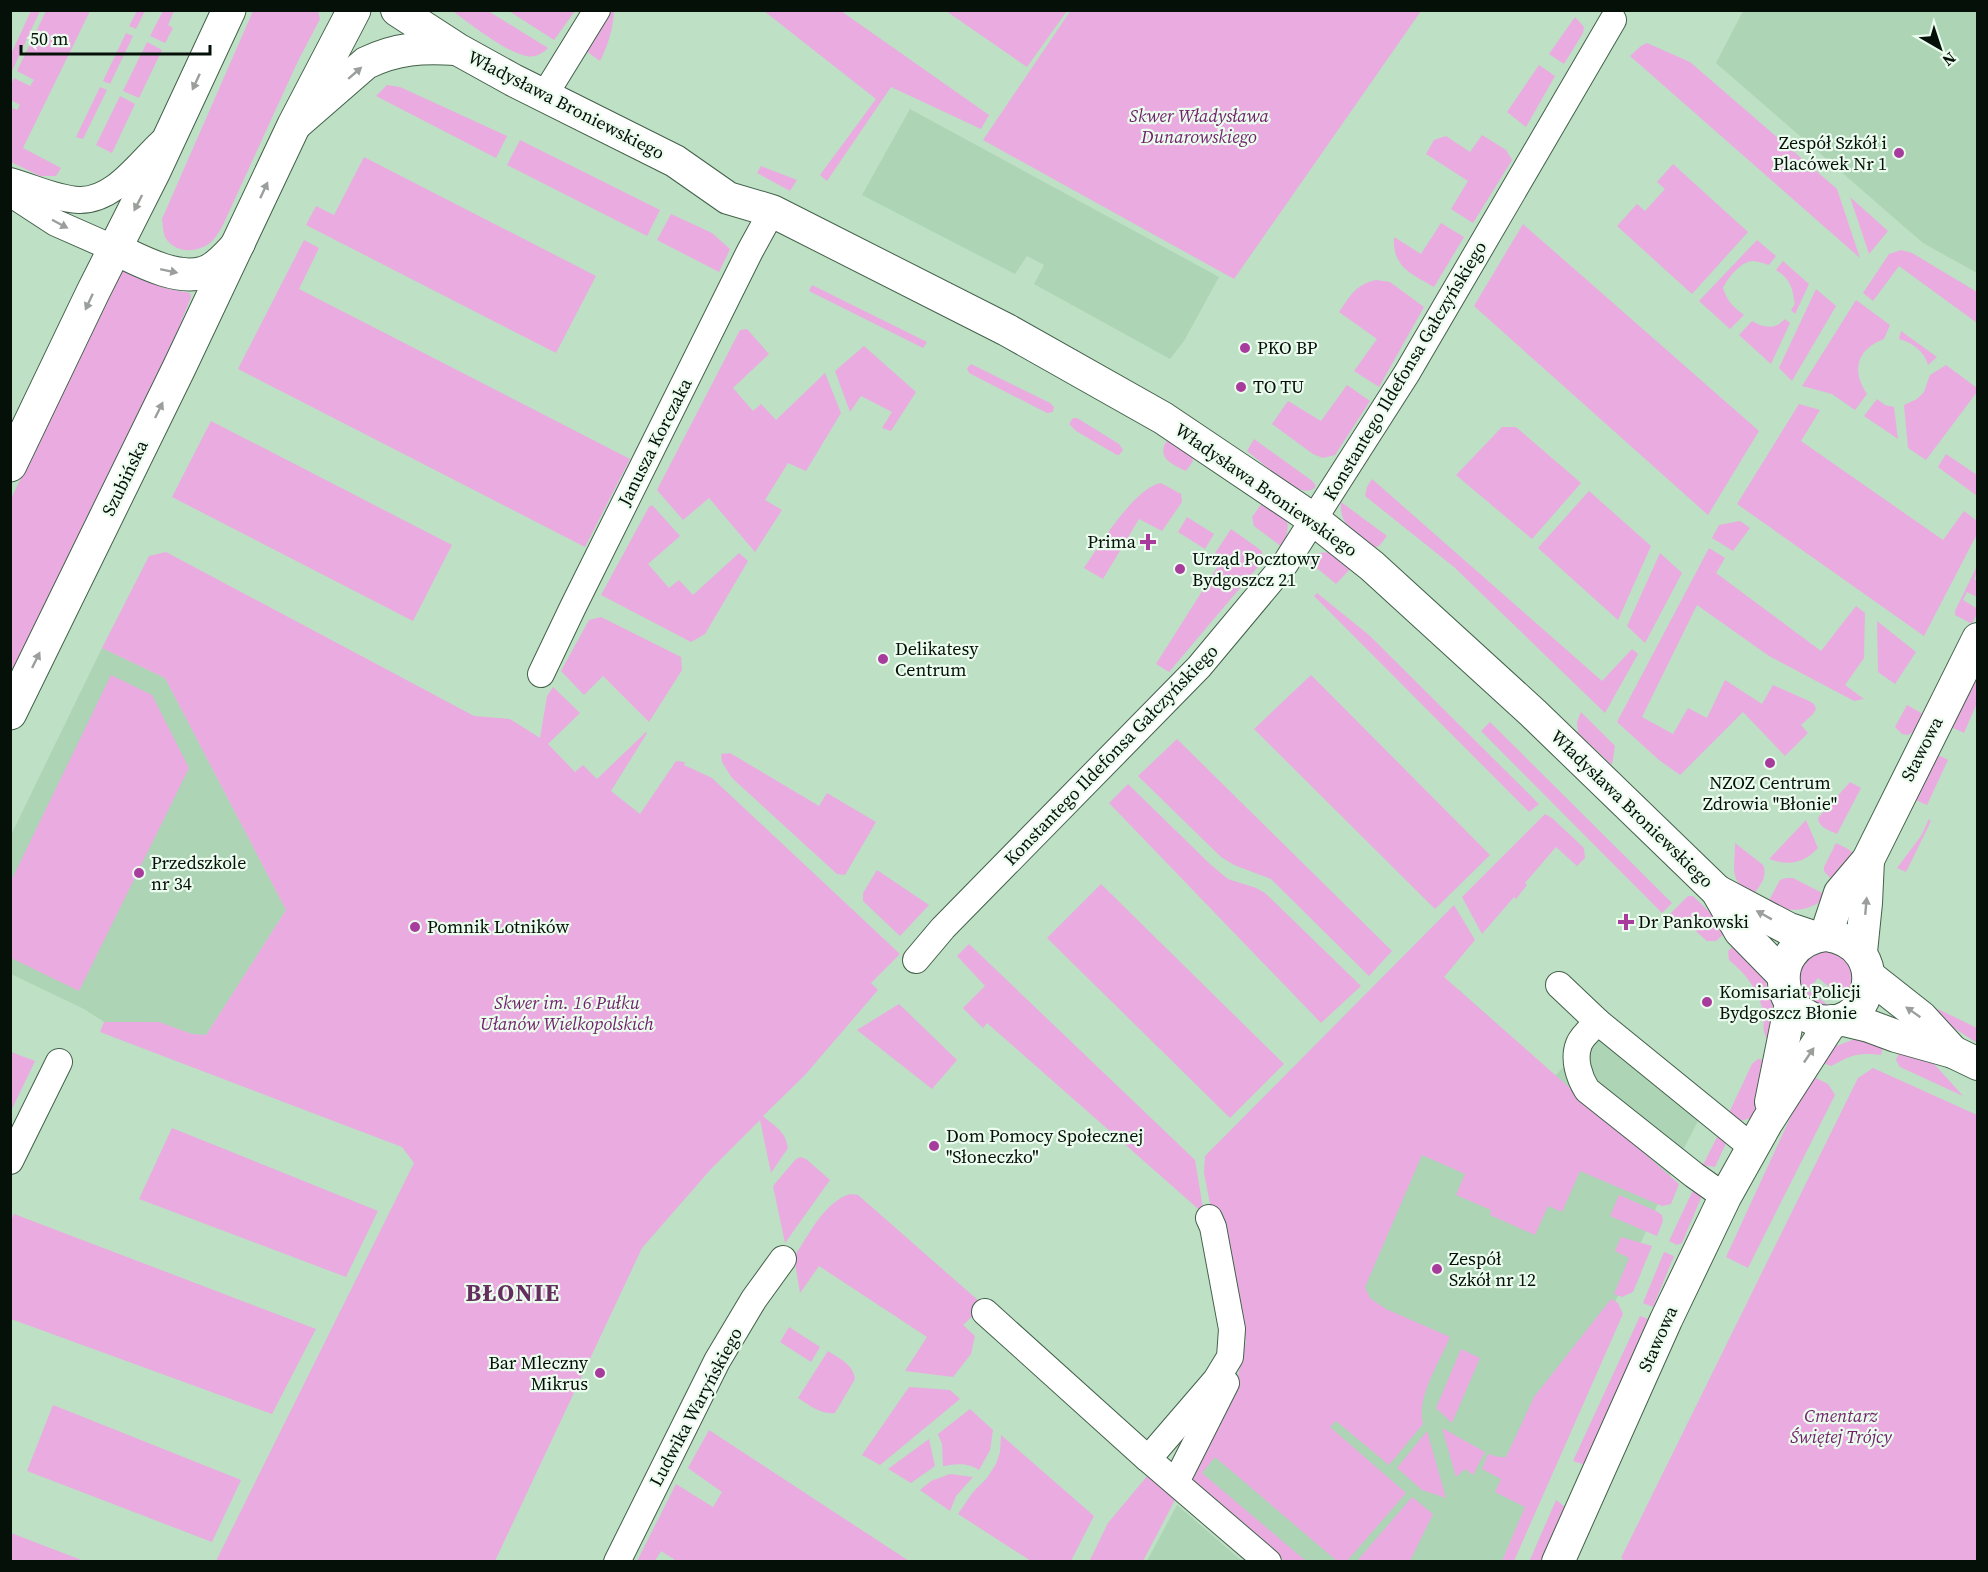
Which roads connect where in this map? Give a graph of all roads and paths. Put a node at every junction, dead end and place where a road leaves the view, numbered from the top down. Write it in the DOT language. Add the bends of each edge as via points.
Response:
graph roads {
  1 [pos="230,10"];
  2 [pos="354,10"];
  3 [pos="396,10"];
  4 [pos="433,10"];
  5 [pos="597,10"];
  6 [pos="1613,20"];
  7 [pos="457,49"];
  8 [pos="544,96"];
  9 [pos="294,124"];
  10 [pos="173,131"];
  11 [pos="10,181"];
  12 [pos="10,193"];
  13 [pos="772,211"];
  14 [pos="239,243"];
  15 [pos="115,249"];
  16 [pos="10,465"];
  17 [pos="1313,519"];
  18 [pos="1977,639"];
  19 [pos="541,674"];
  20 [pos="10,713"];
  21 [pos="1868,860"];
  22 [pos="1717,891"];
  23 [pos="1820,936"];
  24 [pos="916,960"];
  25 [pos="1865,964"];
  26 [pos="1559,985"];
  27 [pos="1787,989"];
  28 [pos="1838,1021"];
  29 [pos="1598,1022"];
  30 [pos="1965,1058"];
  31 [pos="59,1062"];
  32 [pos="1760,1135"];
  33 [pos="10,1161"];
  34 [pos="1725,1197"];
  35 [pos="1209,1218"];
  36 [pos="783,1259"];
  37 [pos="985,1312"];
  38 [pos="1230,1357"];
  39 [pos="1148,1459"];
  40 [pos="1176,1482"];
  41 [pos="617,1562"];
  42 [pos="1268,1562"];
  43 [pos="1558,1562"];
  1 -- 10 [label="main road, one-way"];
  2 -- 9 [label="main road, Szubińska"];
  3 -- 7 [label="street, Władysława Broniewskiego"];
  4 -- 7 [label="street, Władysława Broniewskiego"];
  5 -- 8 [label="street"];
  6 -- 17 [label="street, Konstantego Ildefonsa Gałczyńskiego" via="1407,373"];
  7 -- 8 [label="street, Władysława Broniewskiego"];
  9 -- 7 [label="street, Władysława Broniewskiego, one-way" via="366,63 379,57 410,48"];
  8 -- 13 [label="street, Władysława Broniewskiego" via="675,161 740,179"];
  14 -- 9 [label="main road, Szubińska, one-way"];
  10 -- 11 [label="street" via="121,182 87,199 65,198"];
  10 -- 15 [label="main road, one-way"];
  12 -- 15 [label="street, one-way" via="56,223"];
  13 -- 17 [label="street, Władysława Broniewskiego" via="1007,330 1163,418"];
  13 -- 19 [label="street, Janusza Korczaka"];
  15 -- 14 [label="street, Szubińska, one-way" via="166,271 185,274 202,273"];
  20 -- 14 [label="main road, Szubińska, one-way"];
  15 -- 16 [label="main road, one-way"];
  17 -- 22 [label="street, Władysława Broniewskiego" via="1372,567 1533,713"];
  17 -- 24 [label="street, Konstantego Ildefonsa Gałczyńskiego" via="1285,564 1200,668"];
  18 -- 21 [label="street, Stawowa"];
  21 -- 23 [label="street, Stawowa" via="1840,893"];
  25 -- 21 [label="street, Stawowa, one-way"];
  23 -- 22 [label="street, Władysława Broniewskiego, one-way" via="1789,929"];
  22 -- 27 [label="street, Władysława Broniewskiego" via="1740,931"];
  23 -- 25 [label="street" via="1837,936 1851,943"];
  23 -- 27 [label="street" via="1800,944 1790,954"];
  25 -- 28 [label="street" via="1868,989 1862,1001"];
  30 -- 25 [label="street, one-way"];
  26 -- 29 [label="street"];
  27 -- 28 [label="street" via="1802,1014 1816,1020"];
  27 -- 32 [label="street, Stawowa"];
  28 -- 30 [label="street" via="1869,1026"];
  32 -- 28 [label="street, Stawowa, one-way"];
  29 -- 32 [label="street"];
  29 -- 34 [label="street" via="1580,1042 1576,1058 1587,1090"];
  31 -- 33 [label="street"];
  32 -- 34 [label="street, Stawowa"];
  34 -- 43 [label="street, Stawowa"];
  35 -- 38 [label="street" via="1214,1227 1232,1329"];
  36 -- 41 [label="street, Ludwika Waryńskiego" via="717,1361"];
  37 -- 39 [label="street"];
  38 -- 39 [label="street" via="1216,1380"];
  38 -- 40 [label="street" via="1226,1384"];
  39 -- 40 [label="street"];
  40 -- 42 [label="street"];
}
